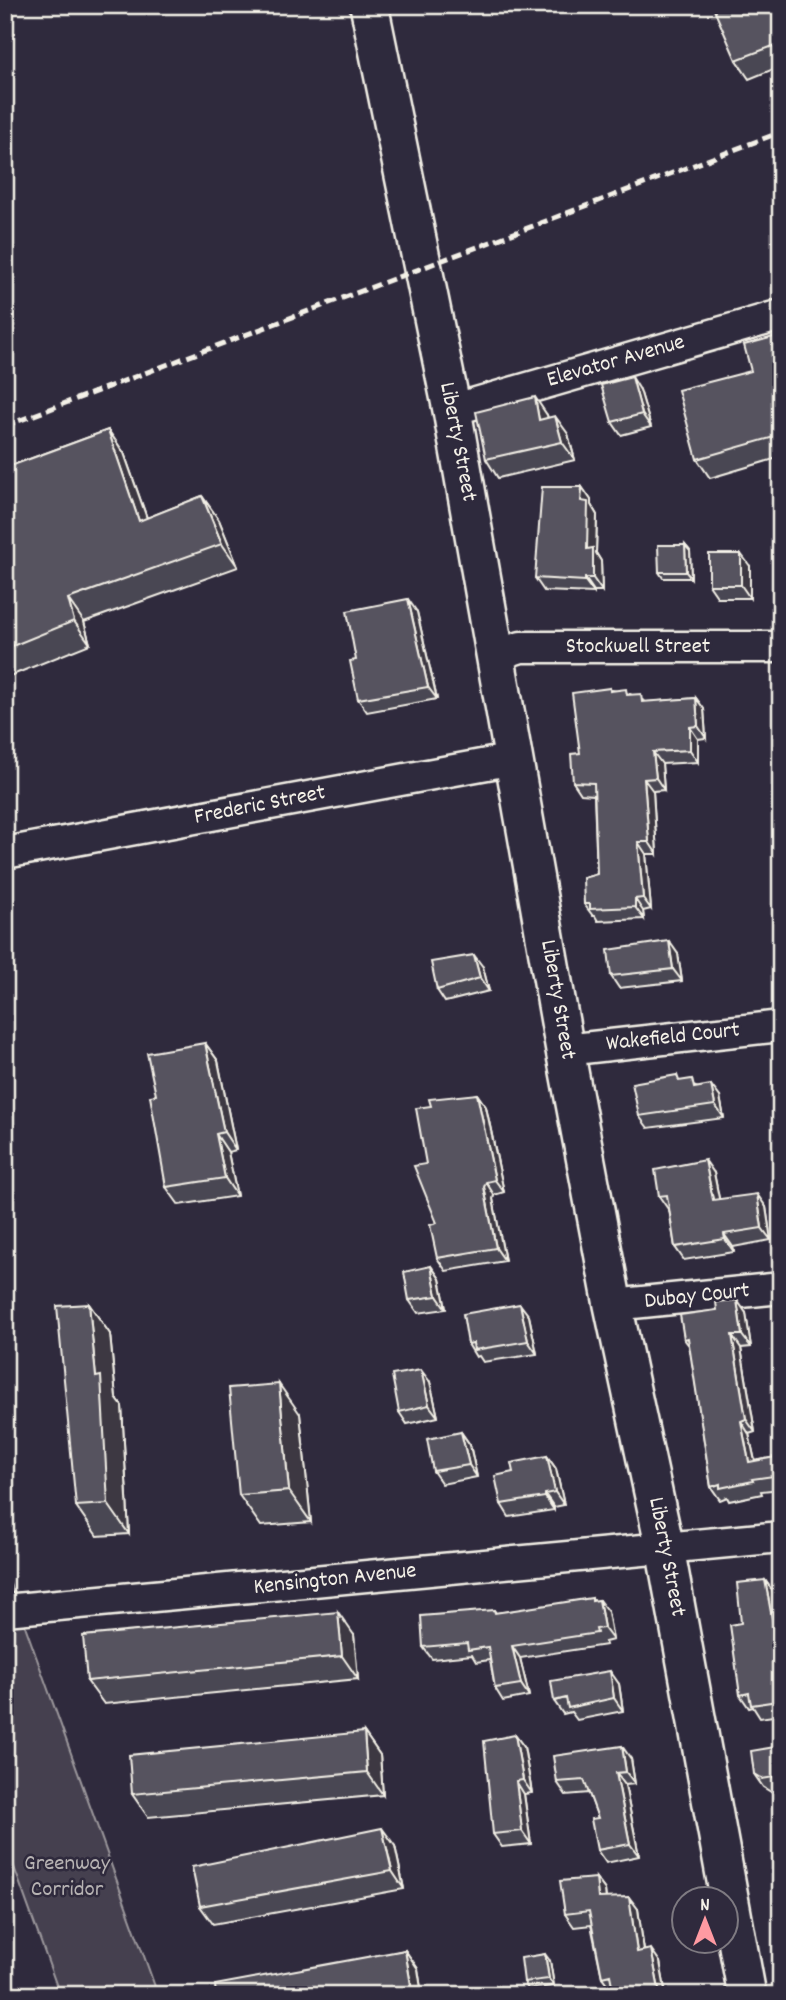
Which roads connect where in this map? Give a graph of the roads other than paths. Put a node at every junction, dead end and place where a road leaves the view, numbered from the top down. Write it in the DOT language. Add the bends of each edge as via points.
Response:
graph roads {
  1 [pos="369,5"];
  2 [pos="781,315"];
  3 [pos="452,410"];
  4 [pos="781,648"];
  5 [pos="497,655"];
  6 [pos="514,759"];
  7 [pos="5,853"];
  8 [pos="781,1026"];
  9 [pos="565,1050"];
  10 [pos="781,1288"];
  11 [pos="613,1305"];
  12 [pos="781,1537"];
  13 [pos="665,1548"];
  14 [pos="5,1610"];
  15 [pos="747,1995"];
  1 -- 3 [label="street, Liberty Street"];
  2 -- 3 [label="street, Elevator Avenue"];
  3 -- 5 [label="street, Liberty Street"];
  4 -- 5 [label="street, Stockwell Street" via="521,647"];
  5 -- 6 [label="street, Liberty Street"];
  6 -- 7 [label="street, Frederic Street"];
  6 -- 9 [label="street, Liberty Street"];
  8 -- 9 [label="street, Wakefield Court"];
  9 -- 11 [label="street, Liberty Street"];
  10 -- 11 [label="street, Dubay Court"];
  11 -- 13 [label="street, Liberty Street"];
  12 -- 13 [label="street, Kensington Avenue"];
  13 -- 14 [label="street, Kensington Avenue"];
  13 -- 15 [label="street, Liberty Street"];
}
